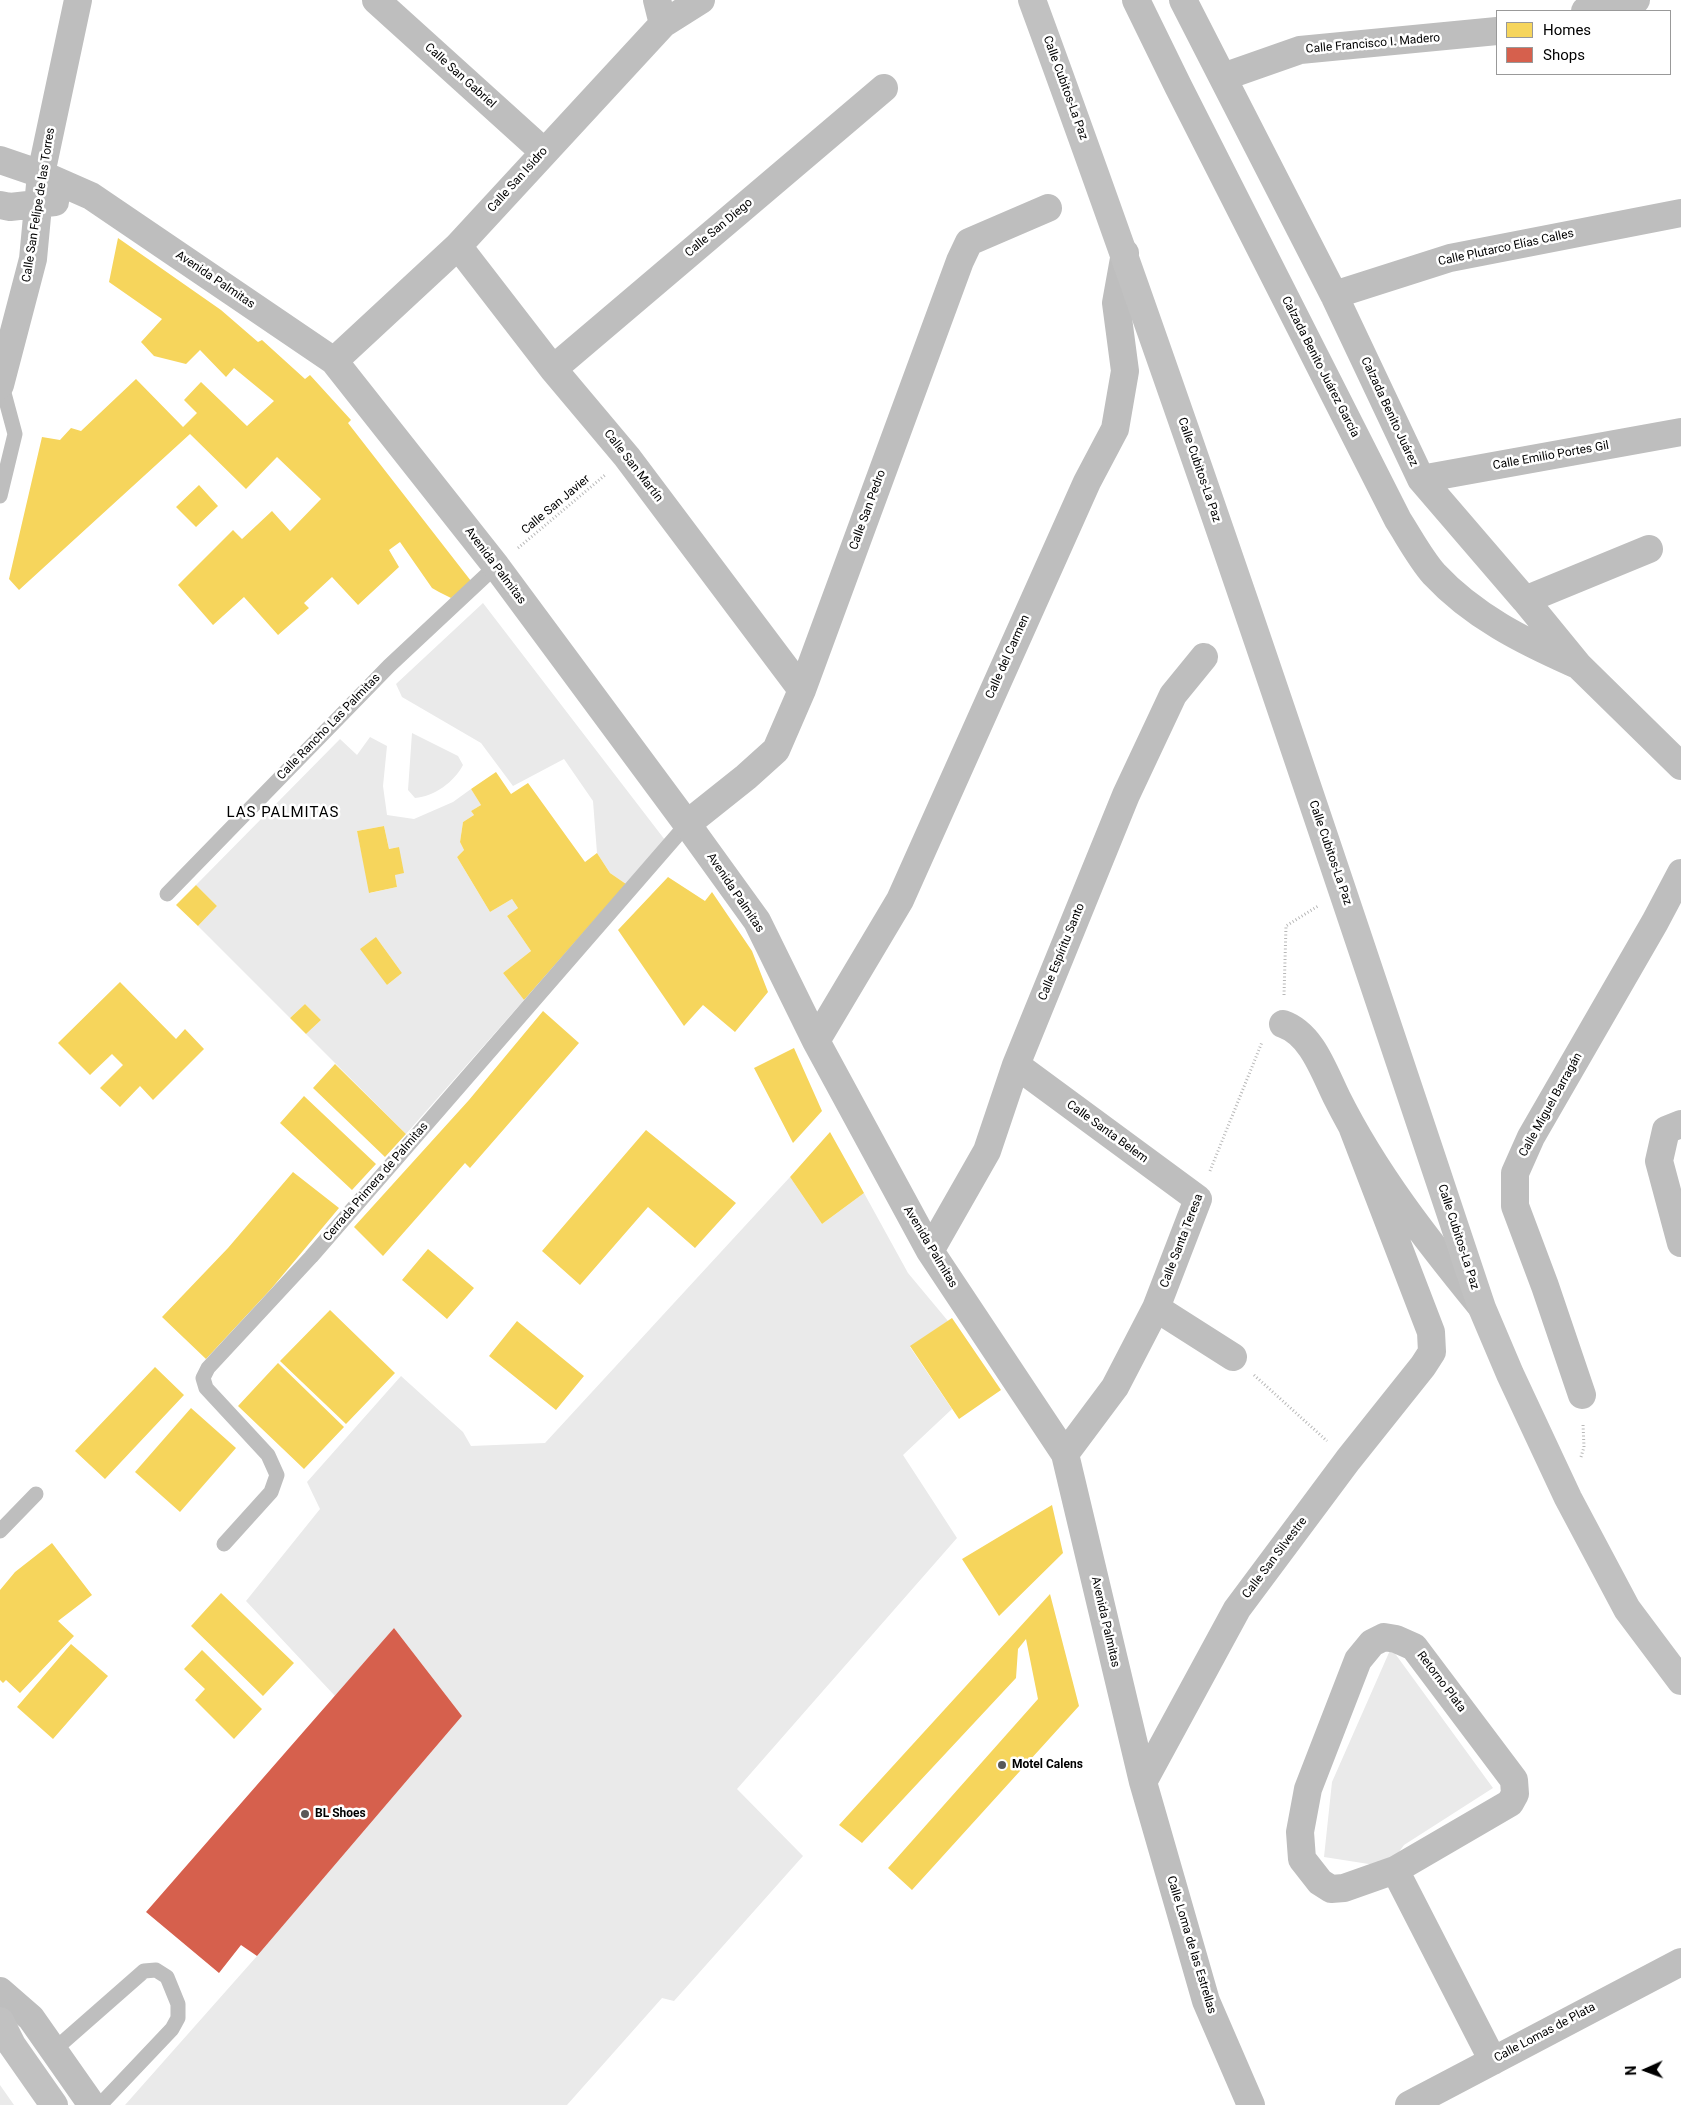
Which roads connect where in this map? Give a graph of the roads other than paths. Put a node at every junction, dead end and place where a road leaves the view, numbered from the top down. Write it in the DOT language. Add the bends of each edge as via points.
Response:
graph roads {
  1 [pos="78,0"];
  2 [pos="376,0"];
  3 [pos="701,0"];
  4 [pos="1032,0"];
  5 [pos="1136,0"];
  6 [pos="1183,0"];
  7 [pos="1636,0"];
  8 [pos="1590,10"];
  9 [pos="660,12"];
  10 [pos="1496,31"];
  11 [pos="1224,77"];
  12 [pos="884,88"];
  13 [pos="544,152"];
  14 [pos="0,160"];
  15 [pos="41,174"];
  16 [pos="91,196"];
  17 [pos="0,204"];
  18 [pos="37,205"];
  19 [pos="1048,208"];
  20 [pos="1681,214"];
  21 [pos="458,246"];
  22 [pos="1125,253"];
  23 [pos="1334,295"];
  24 [pos="334,361"];
  25 [pos="553,368"];
  26 [pos="1,383"];
  27 [pos="1681,432"];
  28 [pos="1421,479"];
  29 [pos="0,496"];
  30 [pos="1649,549"];
  31 [pos="496,566"];
  32 [pos="1526,600"];
  33 [pos="1204,657"];
  34 [pos="1579,666"];
  35 [pos="802,690"];
  36 [pos="1681,766"];
  37 [pos="687,824"];
  38 [pos="1681,873"];
  39 [pos="167,894"];
  40 [pos="1283,1024"];
  41 [pos="816,1040"];
  42 [pos="1016,1065"];
  43 [pos="1681,1124"];
  44 [pos="1353,1129"];
  45 [pos="1198,1199"];
  46 [pos="1681,1242"];
  47 [pos="930,1251"];
  48 [pos="1156,1308"];
  49 [pos="1482,1308"];
  50 [pos="1233,1357"];
  51 [pos="1582,1395"];
  52 [pos="1065,1454"];
  53 [pos="36,1494"];
  54 [pos="0,1532"];
  55 [pos="224,1544"];
  56 [pos="1681,1681"];
  57 [pos="1143,1782"];
  58 [pos="1395,1870"];
  59 [pos="1677,1968"];
  60 [pos="0,1991"];
  61 [pos="0,2022"];
  62 [pos="54,2050"];
  63 [pos="1493,2060"];
  64 [pos="54,2105"];
  65 [pos="92,2105"];
  66 [pos="100,2105"];
  67 [pos="1251,2105"];
  68 [pos="1409,2105"];
  1 -- 15 [label="street, Calle San Felipe de las Torres"];
  2 -- 13 [label="street, Calle San Gabriel"];
  3 -- 9 [label="street, Calle San Isidro"];
  4 -- 22 [label="main road, Calle Cubitos-La Paz"];
  5 -- 34 [label="street, Calzada Benito Juárez García" via="1398,520 1433,573 1470,607 1524,641"];
  6 -- 11 [label="street, Calzada Benito Juárez"];
  7 -- 8 [label="street"];
  9 -- 13 [label="street, Calle San Isidro"];
  10 -- 11 [label="street, Calle Francisco I. Madero" via="1300,50"];
  11 -- 23 [label="street, Calzada Benito Juárez"];
  12 -- 25 [label="street, Calle San Diego"];
  13 -- 21 [label="street, Calle San Isidro"];
  14 -- 15 [label="street, Avenida Palmitas"];
  15 -- 16 [label="street, Avenida Palmitas"];
  15 -- 18 [label="street, Calle San Felipe de las Torres"];
  16 -- 18 [label="street"];
  16 -- 24 [label="street, Avenida Palmitas"];
  17 -- 18 [label="street" via="10,207"];
  18 -- 26 [label="street, Calle San Felipe de las Torres" via="33,259"];
  19 -- 35 [label="street, Calle San Pedro" via="970,242 963,255"];
  20 -- 23 [label="street, Calle Plutarco Elías Calles" via="1450,258"];
  21 -- 24 [label="street, Calle San Isidro"];
  21 -- 25 [label="street, Calle San Martín"];
  22 -- 41 [label="street, Calle del Carmen" via="1116,303 1125,371 1114,429 1087,482 900,900"];
  22 -- 49 [label="main road, Calle Cubitos-La Paz"];
  23 -- 28 [label="street, Calzada Benito Juárez"];
  24 -- 31 [label="street, Avenida Palmitas"];
  25 -- 35 [label="street, Calle San Martín" via="627,457"];
  26 -- 29 [label="lane, Calle San Felipe de las Torres" via="16,434"];
  27 -- 28 [label="street, Calle Emilio Portes Gil"];
  28 -- 32 [label="street, Calzada Benito Juárez"];
  30 -- 32 [label="street"];
  31 -- 37 [label="street, Avenida Palmitas"];
  31 -- 39 [label="lane, Calle Rancho Las Palmitas" via="389,666"];
  32 -- 34 [label="street, Calzada Benito Juárez"];
  33 -- 42 [label="street, Calle Espíritu Santo" via="1173,695 1126,795"];
  34 -- 36 [label="street, Calzada Benito Juárez"];
  35 -- 37 [label="street, Calle San Pedro" via="776,750"];
  37 -- 41 [label="street, Avenida Palmitas" via="757,921"];
  37 -- 55 [label="lane, Cerrada Primera de Palmitas" via="311,1257 208,1368 203,1378 206,1388 268,1455 277,1475 271,1492"];
  38 -- 51 [label="street, Calle Miguel Barragán" via="1531,1137 1514,1173 1515,1206"];
  40 -- 44 [label="street" via="1295,1028 1313,1050"];
  41 -- 47 [label="street, Avenida Palmitas"];
  42 -- 45 [label="street, Calle Santa Belem"];
  42 -- 47 [label="street, Calle Espíritu Santo" via="987,1151"];
  43 -- 46 [label="street" via="1666,1130 1659,1161"];
  44 -- 49 [label="street" via="1413,1221"];
  44 -- 57 [label="street, Calle San Silvestre" via="1431,1332 1432,1352 1237,1609"];
  45 -- 48 [label="street, Calle Santa Teresa"];
  47 -- 52 [label="street, Avenida Palmitas"];
  48 -- 50 [label="street"];
  48 -- 52 [label="street, Calle Santa Teresa" via="1115,1387"];
  49 -- 56 [label="main road, Calle Cubitos-La Paz" via="1568,1498 1627,1609"];
  52 -- 57 [label="street, Avenida Palmitas"];
  53 -- 54 [label="lane"];
  57 -- 67 [label="street, Calle Loma de las Estrellas" via="1206,2001"];
  58 -- 58 [label="street, Retorno Plata" via="1344,1888 1331,1889 1320,1882 1302,1859 1300,1832 1308,1789 1358,1660 1372,1643 1384,1637 1414,1647 1514,1780 1515,1794 1510,1803"];
  58 -- 63 [label="street"];
  59 -- 63 [label="street, Calle Lomas de Plata"];
  60 -- 62 [label="street" via="31,2018"];
  61 -- 64 [label="main road"];
  62 -- 65 [label="street"];
  62 -- 66 [label="lane" via="144,1972 156,1970 167,1977 178,2004 178,2018 172,2029"];
  63 -- 68 [label="street, Calle Lomas de Plata"];
}
